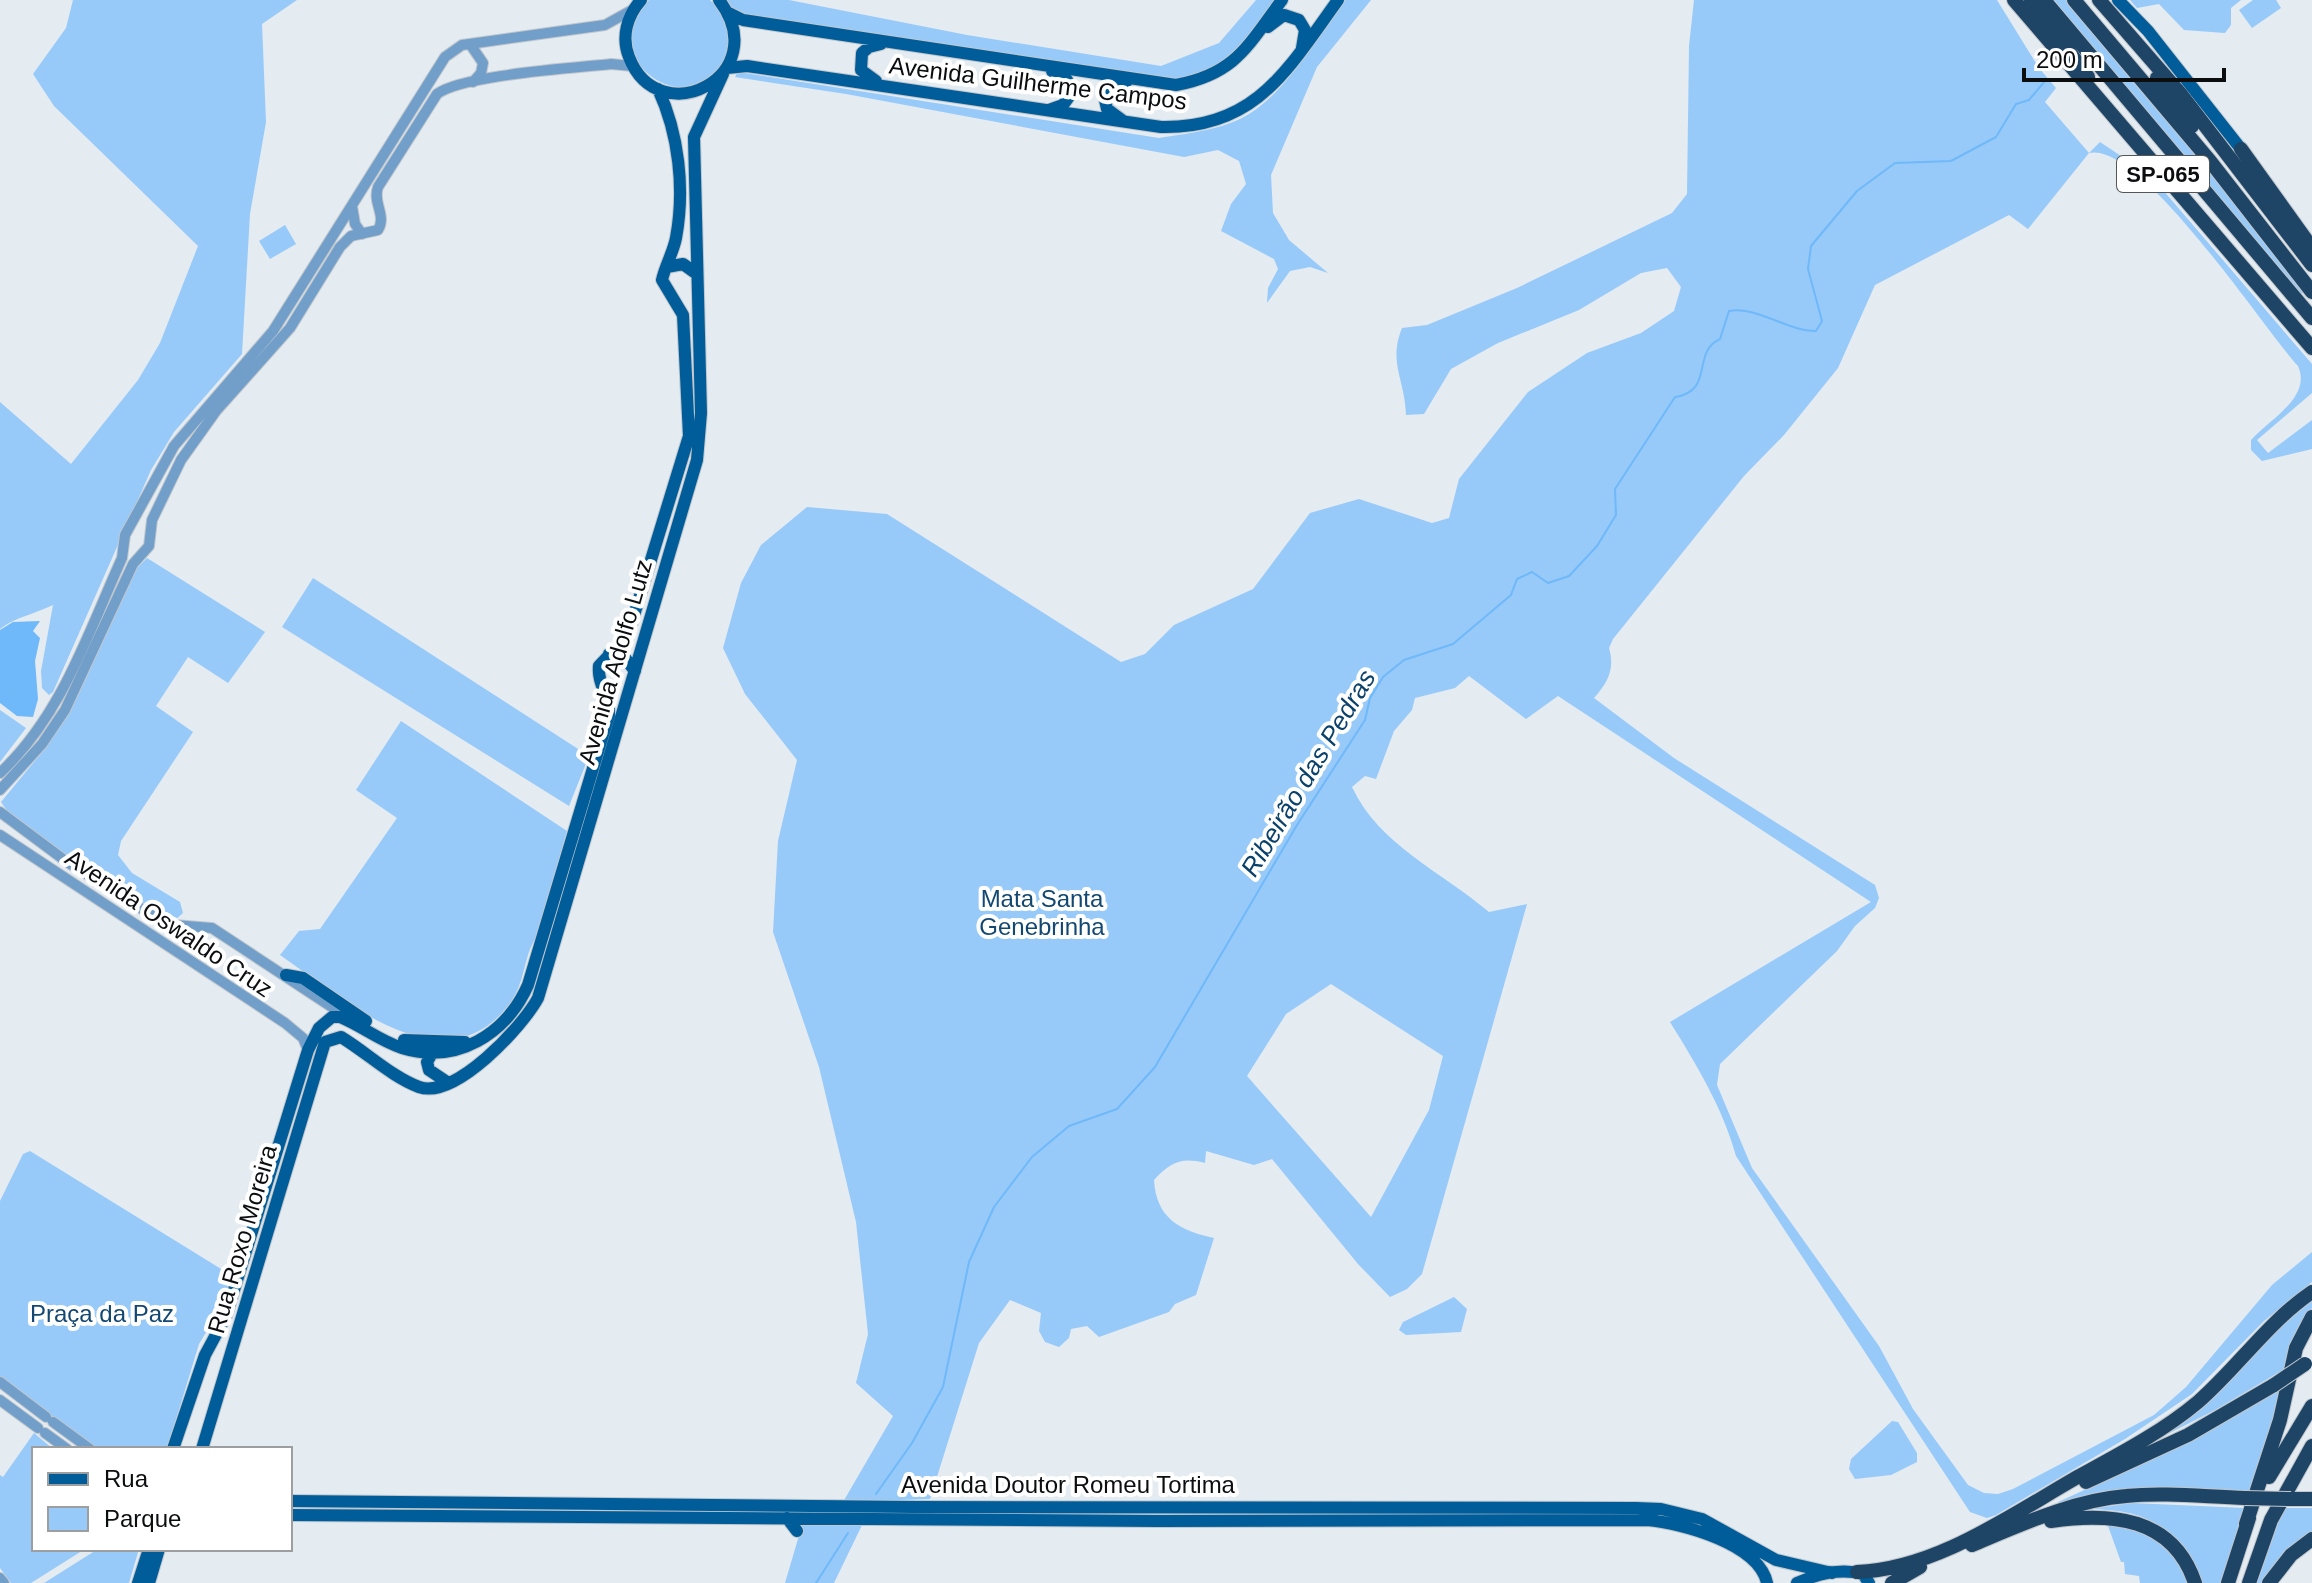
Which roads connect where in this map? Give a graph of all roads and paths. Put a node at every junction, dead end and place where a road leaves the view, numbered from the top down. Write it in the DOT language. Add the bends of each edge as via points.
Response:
graph roads {
  1 [pos="720,0"];
  2 [pos="1282,0"];
  3 [pos="1338,0"];
  4 [pos="2014,0"];
  5 [pos="2031,0"];
  6 [pos="2044,0"];
  7 [pos="2074,0"];
  8 [pos="2092,0"];
  9 [pos="2099,0"];
  10 [pos="2118,0"];
  11 [pos="637,4"];
  12 [pos="729,13"];
  13 [pos="1256,38"];
  14 [pos="892,43"];
  15 [pos="470,44"];
  16 [pos="1299,54"];
  17 [pos="1019,62"];
  18 [pos="632,66"];
  19 [pos="437,71"];
  20 [pos="725,71"];
  21 [pos="1135,81"];
  22 [pos="473,82"];
  23 [pos="446,87"];
  24 [pos="899,88"];
  25 [pos="658,89"];
  26 [pos="1033,109"];
  27 [pos="1129,123"];
  28 [pos="2241,149"];
  29 [pos="376,198"];
  30 [pos="2242,199"];
  31 [pos="354,202"];
  32 [pos="2193,208"];
  33 [pos="362,234"];
  34 [pos="2312,248"];
  35 [pos="2312,265"];
  36 [pos="667,267"];
  37 [pos="697,279"];
  38 [pos="2312,292"];
  39 [pos="671,297"];
  40 [pos="2312,318"];
  41 [pos="2312,348"];
  42 [pos="129,527"];
  43 [pos="150,533"];
  44 [pos="124,546"];
  45 [pos="143,552"];
  46 [pos="609,654"];
  47 [pos="635,671"];
  48 [pos="600,683"];
  49 [pos="630,686"];
  50 [pos="0,773"];
  51 [pos="0,790"];
  52 [pos="0,812"];
  53 [pos="0,835"];
  54 [pos="286,975"];
  55 [pos="285,1023"];
  56 [pos="358,1024"];
  57 [pos="319,1028"];
  58 [pos="471,1046"];
  59 [pos="308,1050"];
  60 [pos="362,1050"];
  61 [pos="433,1052"];
  62 [pos="474,1067"];
  63 [pos="447,1082"];
  64 [pos="2312,1292"];
  65 [pos="2312,1317"];
  66 [pos="2308,1361"];
  67 [pos="0,1382"];
  68 [pos="0,1400"];
  69 [pos="2312,1406"];
  70 [pos="2312,1446"];
  71 [pos="64,1447"];
  72 [pos="87,1447"];
  73 [pos="174,1447"];
  74 [pos="203,1447"];
  75 [pos="2312,1499"];
  76 [pos="292,1501"];
  77 [pos="915,1507"];
  78 [pos="292,1515"];
  79 [pos="894,1517"];
  80 [pos="787,1518"];
  81 [pos="2005,1519"];
  82 [pos="2246,1524"];
  83 [pos="2027,1525"];
  84 [pos="797,1531"];
  85 [pos="2312,1539"];
  86 [pos="148,1551"];
  87 [pos="158,1551"];
  88 [pos="1857,1572"];
  89 [pos="1832,1573"];
  90 [pos="0,1578"];
  91 [pos="4,1583"];
  92 [pos="138,1583"];
  93 [pos="149,1583"];
  94 [pos="1767,1583"];
  95 [pos="1797,1583"];
  96 [pos="1869,1583"];
  97 [pos="1892,1583"];
  98 [pos="2195,1583"];
  99 [pos="2228,1583"];
  100 [pos="2249,1583"];
  101 [pos="2269,1583"];
  1 -- 12 [label="main road"];
  2 -- 13 [label="main road, Avenida Guilherme Campos"];
  3 -- 16 [label="main road, Avenida Guilherme Campos"];
  4 -- 32 [label="highway, SP-065"];
  5 -- 32 [label="highway"];
  6 -- 40 [label="highway, SP-065"];
  7 -- 30 [label="highway, SP-065"];
  8 -- 30 [label="highway" via="2140,55"];
  9 -- 35 [label="highway, SP-065" via="2180,93"];
  10 -- 28 [label="main road"];
  11 -- 15 [label="street" via="623,18 605,25"];
  11 -- 18 [label="main road" via="625,37"];
  12 -- 14 [label="main road, Avenida Guilherme Campos" via="743,20"];
  12 -- 20 [label="main road, Avenida Adolfo Lutz" via="735,45"];
  13 -- 16 [label="main road" via="1284,15 1291,16 1305,30"];
  13 -- 21 [label="main road, Avenida Guilherme Campos" via="1232,64 1204,78 1176,85"];
  14 -- 17 [label="main road, Avenida Guilherme Campos"];
  14 -- 24 [label="main road" via="862,53 861,70"];
  15 -- 19 [label="street" via="450,52"];
  15 -- 22 [label="street" via="483,63"];
  16 -- 27 [label="main road, Avenida Guilherme Campos" via="1262,96 1230,117 1187,127"];
  17 -- 21 [label="main road, Avenida Guilherme Campos"];
  17 -- 26 [label="main road" via="1057,73 1071,86 1063,105"];
  18 -- 22 [label="street" via="611,64"];
  18 -- 25 [label="main road"];
  19 -- 23 [label="street"];
  19 -- 31 [label="street"];
  20 -- 24 [label="main road, Avenida Guilherme Campos" via="747,66"];
  20 -- 25 [label="main road" via="713,84 686,94"];
  20 -- 37 [label="main road, Avenida Adolfo Lutz" via="694,137"];
  21 -- 27 [label="main road" via="1113,85 1105,100 1112,115"];
  22 -- 23 [label="street"];
  23 -- 29 [label="street" via="378,187"];
  24 -- 26 [label="main road, Avenida Guilherme Campos"];
  25 -- 36 [label="main road, Avenida Adolfo Lutz" via="674,128 677,153 678,224"];
  26 -- 27 [label="main road, Avenida Guilherme Campos"];
  28 -- 34 [label="highway"];
  29 -- 31 [label="street" via="368,193"];
  29 -- 33 [label="street" via="382,224 374,233"];
  30 -- 38 [label="highway, SP-065"];
  31 -- 33 [label="street" via="355,224"];
  31 -- 42 [label="street" via="273,331 174,446"];
  32 -- 41 [label="highway, SP-065"];
  33 -- 43 [label="street" via="340,247 290,328 196,437 163,495"];
  36 -- 37 [label="main road" via="683,264"];
  36 -- 39 [label="main road, Avenida Adolfo Lutz" via="662,285"];
  37 -- 39 [label="main road" via="688,294"];
  37 -- 47 [label="main road, Avenida Adolfo Lutz" via="697,460"];
  39 -- 46 [label="main road, Avenida Adolfo Lutz" via="685,325 686,453 631,625"];
  42 -- 43 [label="street" via="141,526"];
  42 -- 44 [label="street"];
  43 -- 45 [label="street"];
  44 -- 45 [label="street"];
  44 -- 50 [label="street" via="53,708"];
  45 -- 51 [label="street" via="59,722"];
  46 -- 47 [label="main road" via="625,658"];
  46 -- 48 [label="main road, Avenida Adolfo Lutz" via="599,666"];
  47 -- 49 [label="main road, Avenida Adolfo Lutz"];
  48 -- 49 [label="main road" via="615,690"];
  48 -- 58 [label="main road, Avenida Adolfo Lutz" via="609,715 528,985 507,1020"];
  49 -- 62 [label="main road, Avenida Adolfo Lutz" via="538,998 506,1040"];
  52 -- 54 [label="street, Avenida Oswaldo Cruz" via="158,919 212,928"];
  53 -- 55 [label="street, Avenida Oswaldo Cruz"];
  54 -- 56 [label="street, Avenida Oswaldo Cruz"];
  54 -- 58 [label="main road" via="303,978 394,1037 417,1043 464,1041"];
  55 -- 57 [label="street" via="302,1031"];
  55 -- 59 [label="street, Avenida Oswaldo Cruz"];
  56 -- 57 [label="main road" via="336,1017"];
  56 -- 61 [label="main road, Avenida Adolfo Lutz" via="393,1044"];
  57 -- 59 [label="main road"];
  57 -- 60 [label="main road" via="332,1025 344,1030"];
  58 -- 61 [label="main road, Avenida Adolfo Lutz"];
  58 -- 62 [label="main road" via="477,1056"];
  59 -- 73 [label="main road, Rua Roxo Moreira" via="226,1316 205,1355"];
  60 -- 63 [label="main road" via="418,1086"];
  60 -- 74 [label="main road, Rua Roxo Moreira" via="341,1037 325,1042"];
  61 -- 63 [label="main road" via="429,1070"];
  62 -- 63 [label="main road, Avenida Adolfo Lutz"];
  64 -- 81 [label="highway" via="2285,1311 2178,1418"];
  65 -- 82 [label="highway" via="2296,1348 2280,1420"];
  66 -- 81 [label="highway, bridge" via="2188,1435"];
  67 -- 72 [label="street"];
  68 -- 71 [label="street"];
  69 -- 82 [label="highway"];
  70 -- 100 [label="highway" via="2271,1520"];
  75 -- 83 [label="highway, bridge" via="2125,1496 2076,1506"];
  76 -- 77 [label="main road, Avenida Doutor Romeu Tortima"];
  77 -- 79 [label="main road" via="895,1510"];
  77 -- 89 [label="main road, Avenida Doutor Romeu Tortima" via="1661,1509 1702,1519 1776,1560"];
  78 -- 80 [label="main road, Avenida Doutor Romeu Tortima"];
  79 -- 80 [label="main road, Avenida Doutor Romeu Tortima"];
  79 -- 94 [label="main road, Avenida Doutor Romeu Tortima" via="1647,1520 1714,1536 1756,1563"];
  80 -- 84 [label="main road"];
  81 -- 88 [label="highway" via="1917,1561"];
  82 -- 99 [label="highway"];
  83 -- 97 [label="highway" via="1928,1563"];
  83 -- 98 [label="highway" via="2096,1517 2147,1525 2176,1547"];
  85 -- 101 [label="highway"];
  86 -- 92 [label="main road"];
  87 -- 93 [label="main road"];
  88 -- 89 [label="main road"];
  88 -- 96 [label="main road"];
  89 -- 95 [label="main road"];
  90 -- 91 [label="street"];
}
